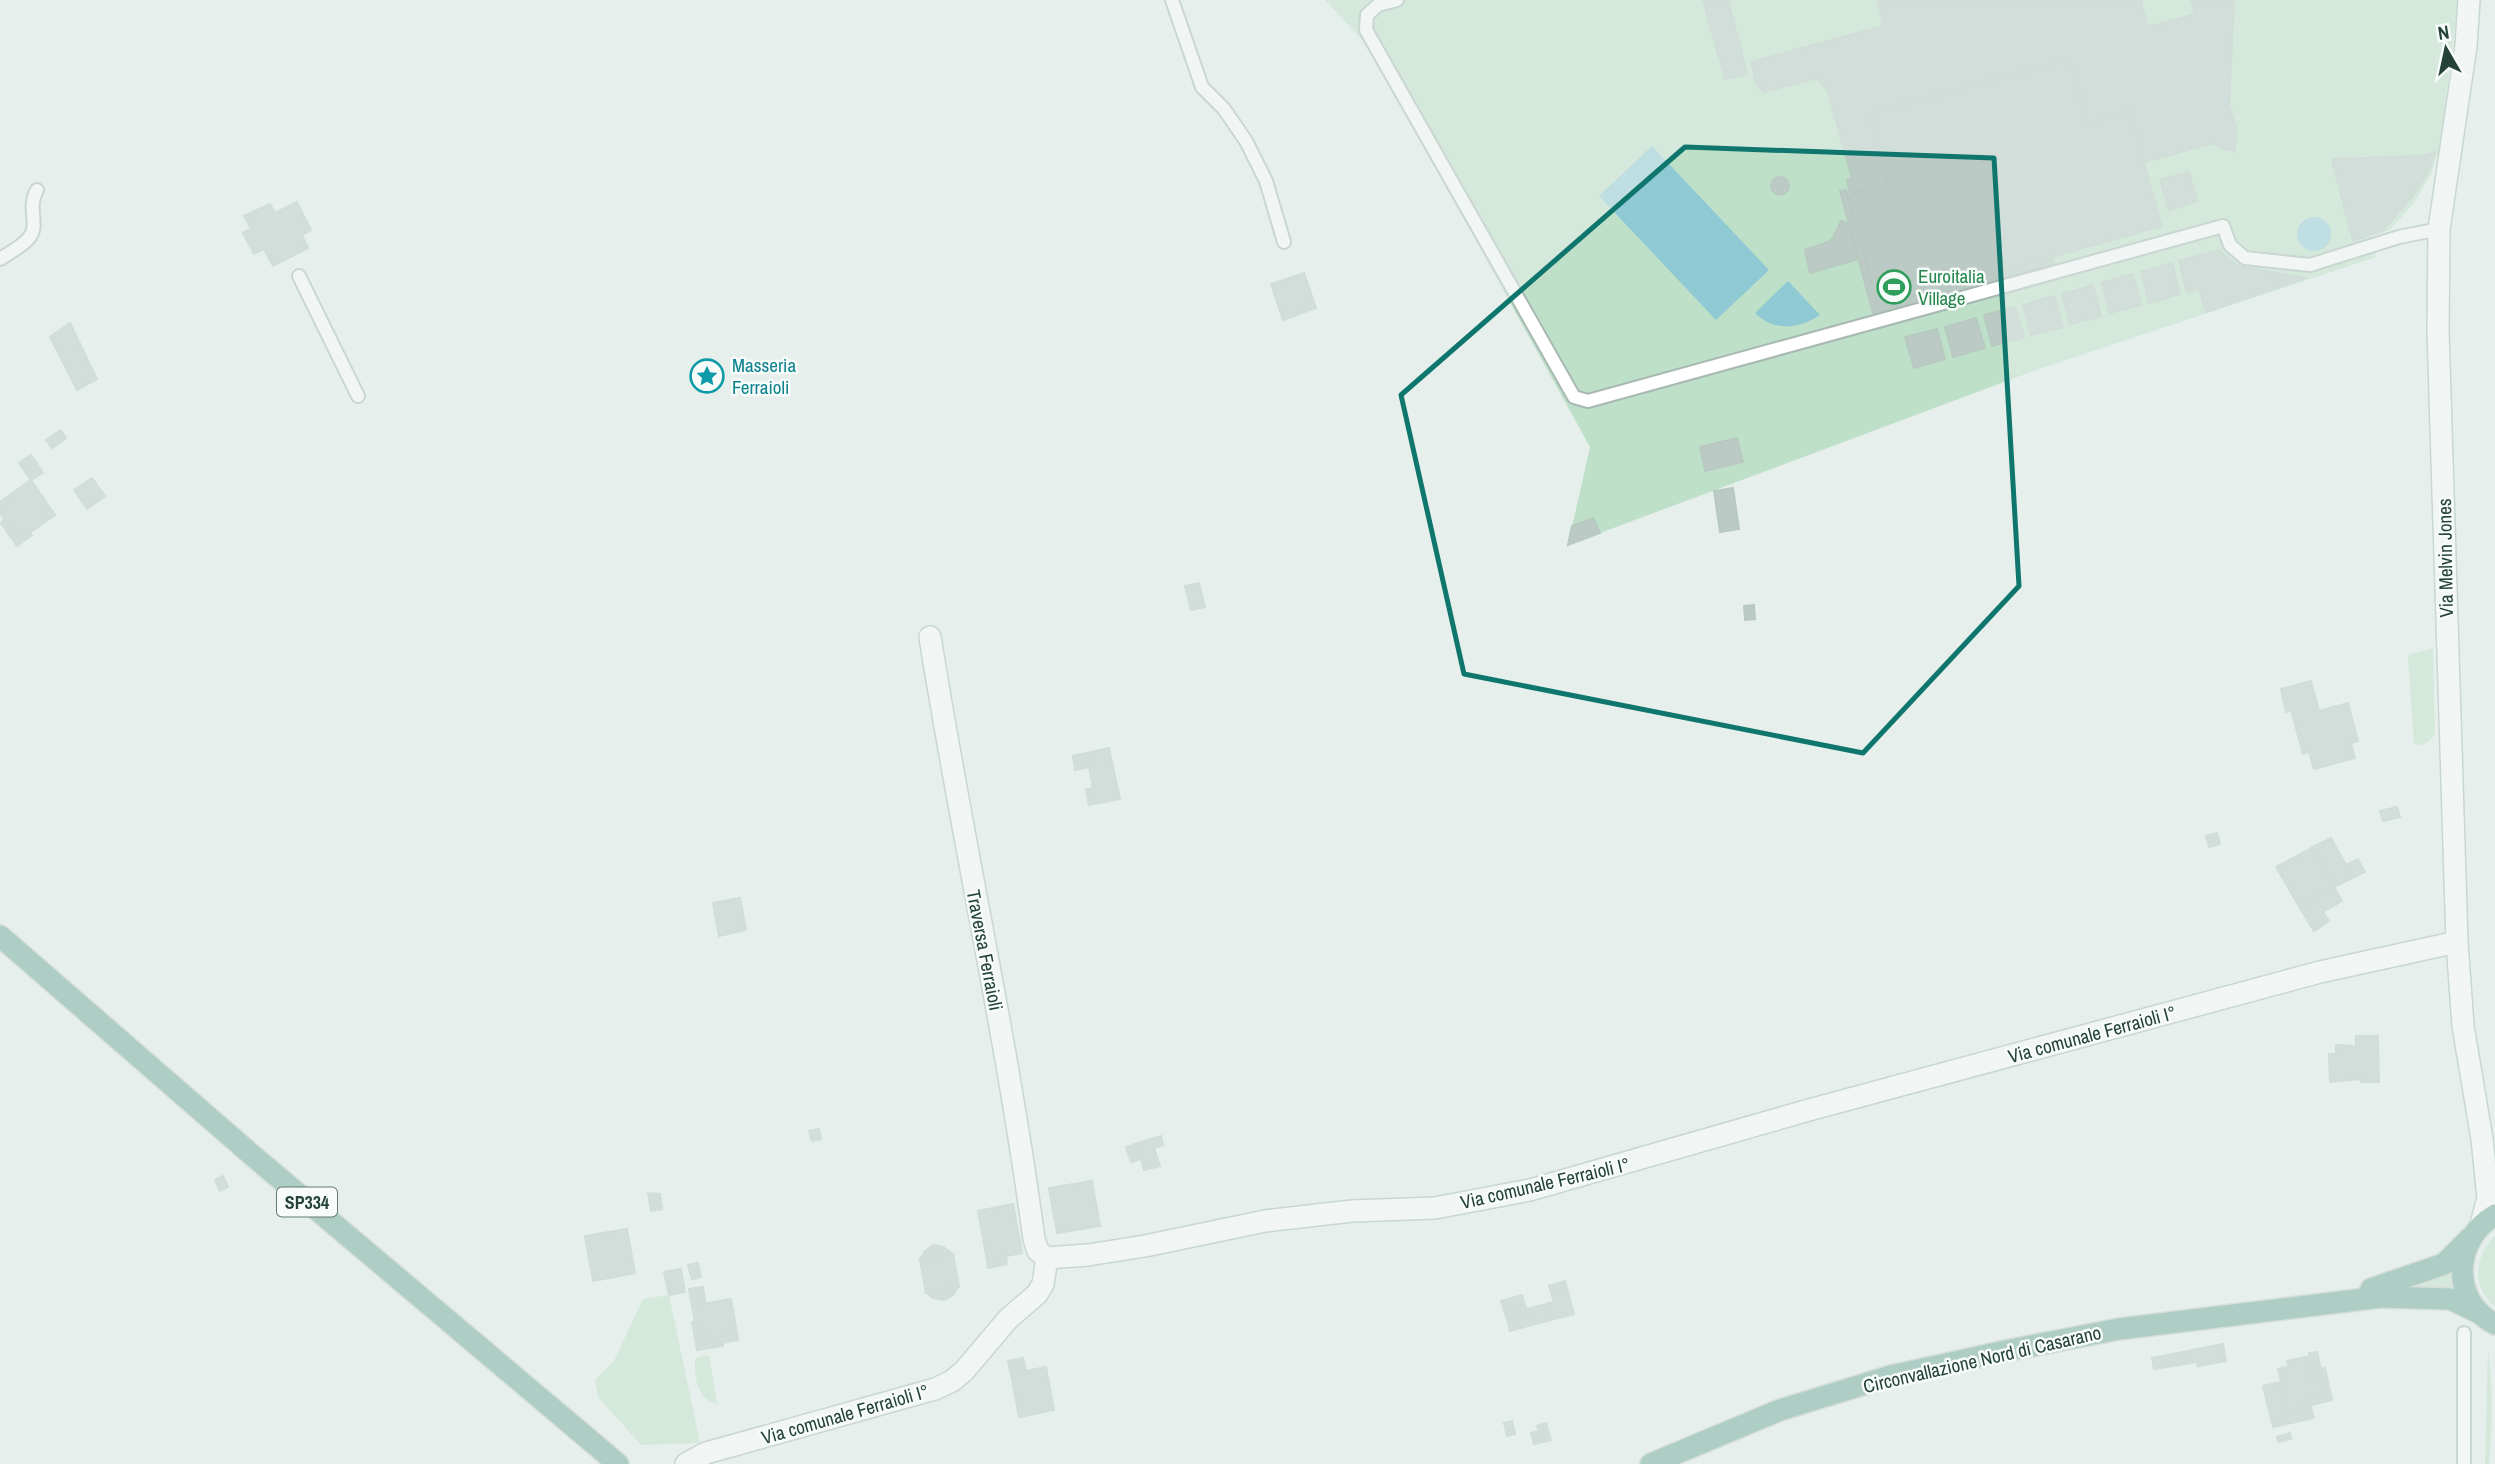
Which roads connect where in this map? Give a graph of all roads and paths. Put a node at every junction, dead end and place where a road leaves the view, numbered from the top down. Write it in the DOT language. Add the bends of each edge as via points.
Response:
graph roads {
  1 [pos="1172,0"];
  2 [pos="1397,0"];
  3 [pos="2469,0"];
  4 [pos="37,190"];
  5 [pos="2439,229"];
  6 [pos="1284,242"];
  7 [pos="0,259"];
  8 [pos="299,276"];
  9 [pos="358,396"];
  10 [pos="930,638"];
  11 [pos="0,936"];
  12 [pos="2457,942"];
  13 [pos="2478,1116"];
  14 [pos="2495,1147"];
  15 [pos="2482,1226"];
  16 [pos="1047,1258"];
  17 [pos="2325,1302"];
  18 [pos="2490,1324"];
  19 [pos="2464,1334"];
  20 [pos="618,1464"];
  21 [pos="687,1464"];
  22 [pos="1651,1464"];
  23 [pos="2464,1464"];
  1 -- 6 [label="lane" via="1202,87 1246,141 1266,181"];
  2 -- 5 [label="lane" via="1378,5 1367,15 1366,30 1574,397 1588,401 2223,226 2230,245 2245,258 2310,265"];
  3 -- 5 [label="street, Via Melvin Jones"];
  4 -- 7 [label="lane" via="32,199 30,238"];
  5 -- 12 [label="street, Via Melvin Jones" via="2438,331"];
  8 -- 9 [label="lane"];
  10 -- 16 [label="street, Traversa Ferraioli" via="1016,1106 1034,1239"];
  11 -- 20 [label="main road, SP334"];
  12 -- 13 [label="street, Via Melvin Jones" via="2463,1026"];
  12 -- 16 [label="street, Via comunale Ferraioli I°" via="2307,976 1531,1190 1435,1208 1265,1221 1145,1246"];
  13 -- 14 [label="street, Via Melvin Jones"];
  13 -- 15 [label="street, Via Melvin Jones" via="2488,1198"];
  15 -- 17 [label="main road, Circonvallazione Nord di Casarano" via="2444,1264"];
  15 -- 18 [label="main road" via="2463,1255 2461,1275 2467,1296"];
  16 -- 21 [label="street, Via comunale Ferraioli I°" via="1037,1294 952,1381 706,1453"];
  17 -- 18 [label="main road, Circonvallazione Nord di Casarano" via="2381,1297 2450,1299"];
  17 -- 22 [label="main road, Circonvallazione Nord di Casarano" via="2119,1329 1891,1376 1780,1410"];
  19 -- 23 [label="lane"];
}
